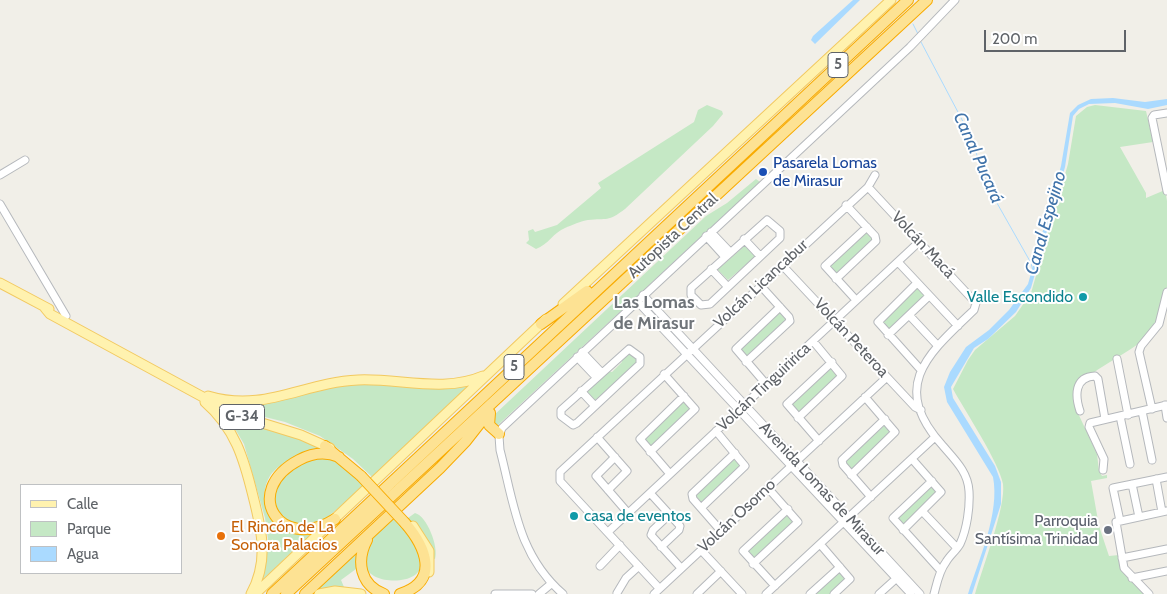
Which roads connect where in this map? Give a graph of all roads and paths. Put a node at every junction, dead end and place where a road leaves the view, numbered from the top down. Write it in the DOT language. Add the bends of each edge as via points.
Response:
graph roads {
  1 [pos="891,0"];
  2 [pos="908,0"];
  3 [pos="927,0"];
  4 [pos="956,0"];
  5 [pos="1167,113"];
  6 [pos="25,160"];
  7 [pos="0,175"];
  8 [pos="875,175"];
  9 [pos="868,187"];
  10 [pos="1167,188"];
  11 [pos="0,204"];
  12 [pos="846,205"];
  13 [pos="867,227"];
  14 [pos="709,234"];
  15 [pos="744,239"];
  16 [pos="920,241"];
  17 [pos="728,254"];
  18 [pos="760,256"];
  19 [pos="632,257"];
  20 [pos="898,262"];
  21 [pos="782,265"];
  22 [pos="712,269"];
  23 [pos="836,280"];
  24 [pos="0,282"];
  25 [pos="918,283"];
  26 [pos="760,285"];
  27 [pos="728,287"];
  28 [pos="1167,292"];
  29 [pos="643,296"];
  30 [pos="930,296"];
  31 [pos="856,300"];
  32 [pos="637,301"];
  33 [pos="780,307"];
  34 [pos="45,308"];
  35 [pos="909,315"];
  36 [pos="66,316"];
  37 [pos="834,321"];
  38 [pos="540,324"];
  39 [pos="958,326"];
  40 [pos="888,335"];
  41 [pos="813,341"];
  42 [pos="938,346"];
  43 [pos="689,351"];
  44 [pos="579,355"];
  45 [pos="1117,359"];
  46 [pos="746,362"];
  47 [pos="832,362"];
  48 [pos="921,370"];
  49 [pos="491,372"];
  50 [pos="664,374"];
  51 [pos="598,375"];
  52 [pos="887,377"];
  53 [pos="175,381"];
  54 [pos="766,384"];
  55 [pos="581,391"];
  56 [pos="194,392"];
  57 [pos="684,396"];
  58 [pos="865,397"];
  59 [pos="496,401"];
  60 [pos="1166,405"];
  61 [pos="595,406"];
  62 [pos="742,407"];
  63 [pos="1152,409"];
  64 [pos="920,410"];
  65 [pos="1080,411"];
  66 [pos="1142,412"];
  67 [pos="1124,415"];
  68 [pos="798,418"];
  69 [pos="1167,418"];
  70 [pos="885,419"];
  71 [pos="1105,419"];
  72 [pos="716,431"];
  73 [pos="500,434"];
  74 [pos="597,437"];
  75 [pos="935,437"];
  76 [pos="819,441"];
  77 [pos="325,446"];
  78 [pos="650,452"];
  79 [pos="735,453"];
  80 [pos="339,457"];
  81 [pos="615,457"];
  82 [pos="912,458"];
  83 [pos="1152,460"];
  84 [pos="794,464"];
  85 [pos="1130,464"];
  86 [pos="1103,470"];
  87 [pos="362,474"];
  88 [pos="670,474"];
  89 [pos="851,475"];
  90 [pos="1167,477"];
  91 [pos="1156,479"];
  92 [pos="932,480"];
  93 [pos="1132,484"];
  94 [pos="768,488"];
  95 [pos="608,490"];
  96 [pos="650,493"];
  97 [pos="871,497"];
  98 [pos="701,508"];
  99 [pos="788,509"];
  100 [pos="922,511"];
  101 [pos="1165,512"];
  102 [pos="628,513"];
  103 [pos="670,514"];
  104 [pos="1139,517"];
  105 [pos="335,519"];
  106 [pos="846,519"];
  107 [pos="406,521"];
  108 [pos="1118,521"];
  109 [pos="903,530"];
  110 [pos="722,531"];
  111 [pos="372,532"];
  112 [pos="608,532"];
  113 [pos="820,544"];
  114 [pos="620,545"];
  115 [pos="661,547"];
  116 [pos="957,548"];
  117 [pos="1167,549"];
  118 [pos="701,550"];
  119 [pos="1122,558"];
  120 [pos="753,564"];
  121 [pos="600,566"];
  122 [pos="639,566"];
  123 [pos="840,567"];
  124 [pos="681,568"];
  125 [pos="721,571"];
  126 [pos="941,571"];
  127 [pos="1167,571"];
  128 [pos="899,576"];
  129 [pos="1132,578"];
  130 [pos="551,584"];
  131 [pos="775,586"];
  132 [pos="656,591"];
  133 [pos="617,593"];
  134 [pos="253,594"];
  135 [pos="272,594"];
  136 [pos="286,594"];
  137 [pos="305,594"];
  138 [pos="318,594"];
  139 [pos="361,594"];
  140 [pos="384,594"];
  141 [pos="400,594"];
  142 [pos="412,594"];
  143 [pos="496,594"];
  144 [pos="532,594"];
  145 [pos="539,594"];
  146 [pos="562,594"];
  147 [pos="697,594"];
  148 [pos="742,594"];
  149 [pos="766,594"];
  150 [pos="810,594"];
  151 [pos="834,594"];
  152 [pos="879,594"];
  153 [pos="911,594"];
  154 [pos="920,594"];
  155 [pos="934,594"];
  156 [pos="1149,594"];
  1 -- 38 [label="main road"];
  2 -- 19 [label="highway, Autopista Central / 5"];
  3 -- 59 [label="highway, Autopista Central / 5"];
  4 -- 14 [label="street"];
  5 -- 10 [label="street" via="1152,118"];
  6 -- 7 [label="street"];
  8 -- 9 [label="street, Volcán Licancabur"];
  9 -- 12 [label="street, Volcán Licancabur"];
  9 -- 16 [label="street, Volcán Macá"];
  11 -- 36 [label="street"];
  12 -- 13 [label="street"];
  12 -- 21 [label="street, Volcán Licancabur"];
  13 -- 23 [label="street" via="876,242"];
  13 -- 23 [label="street" via="825,265"];
  14 -- 17 [label="street"];
  14 -- 29 [label="street"];
  15 -- 17 [label="street"];
  15 -- 18 [label="street"];
  15 -- 18 [label="street" via="764,221 772,221 781,236"];
  16 -- 20 [label="street, Volcán Tinguiririca"];
  16 -- 39 [label="street, Volcán Macá" via="976,305"];
  17 -- 22 [label="street"];
  18 -- 27 [label="street"];
  19 -- 38 [label="highway"];
  19 -- 135 [label="highway, Autopista Central / 5"];
  20 -- 25 [label="street"];
  20 -- 31 [label="street, Volcán Tinguiririca"];
  21 -- 26 [label="street, Volcán Licancabur"];
  21 -- 37 [label="street, Volcán Peteroa"];
  22 -- 27 [label="street"];
  22 -- 27 [label="street" via="691,288 692,296 706,306"];
  23 -- 31 [label="street"];
  24 -- 34 [label="main road, G-34"];
  25 -- 30 [label="street"];
  25 -- 40 [label="street" via="878,320 878,325"];
  26 -- 33 [label="street"];
  26 -- 43 [label="street, Volcán Licancabur"];
  28 -- 63 [label="street" via="1159,324 1139,352"];
  29 -- 32 [label="street"];
  29 -- 43 [label="street, Avenida Lomas de Mirasur"];
  30 -- 35 [label="street"];
  30 -- 39 [label="street"];
  31 -- 37 [label="street, Volcán Tinguiririca"];
  32 -- 43 [label="street, Avenida Lomas de Mirasur"];
  32 -- 44 [label="street"];
  33 -- 46 [label="street" via="737,348"];
  33 -- 46 [label="street" via="790,317 790,322"];
  34 -- 36 [label="main road, G-34"];
  34 -- 53 [label="main road, G-34" via="50,314"];
  35 -- 40 [label="street"];
  35 -- 42 [label="street"];
  36 -- 53 [label="main road, G-34"];
  37 -- 41 [label="street, Volcán Tinguiririca"];
  37 -- 52 [label="street, Volcán Peteroa"];
  38 -- 49 [label="main road"];
  39 -- 42 [label="street"];
  40 -- 48 [label="street"];
  41 -- 47 [label="street"];
  41 -- 54 [label="street, Volcán Tinguiririca"];
  42 -- 48 [label="street"];
  43 -- 50 [label="street, Volcán Licancabur"];
  43 -- 62 [label="street, Avenida Lomas de Mirasur"];
  44 -- 51 [label="street"];
  44 -- 73 [label="street" via="506,423"];
  45 -- 67 [label="street"];
  46 -- 54 [label="street"];
  47 -- 68 [label="street" via="841,372 841,379"];
  47 -- 68 [label="street" via="787,404"];
  48 -- 64 [label="street" via="917,386"];
  49 -- 56 [label="main road" via="456,384 350,380 253,402 222,400"];
  49 -- 105 [label="main road"];
  50 -- 57 [label="street"];
  50 -- 74 [label="street, Volcán Licancabur"];
  51 -- 55 [label="street"];
  51 -- 61 [label="street" via="627,349 641,358 640,364"];
  52 -- 58 [label="street, Volcán Osorno"];
  52 -- 64 [label="street, Volcán Peteroa"];
  53 -- 56 [label="main road, G-34"];
  54 -- 62 [label="street, Volcán Tinguiririca"];
  55 -- 61 [label="street"];
  55 -- 61 [label="street" via="561,410 562,417 574,425"];
  56 -- 77 [label="main road, G-34" via="243,418 301,435"];
  56 -- 134 [label="main road" via="226,424 243,455 263,541 262,566"];
  57 -- 78 [label="street" via="640,438"];
  57 -- 78 [label="street" via="694,406 694,411"];
  58 -- 70 [label="street"];
  58 -- 76 [label="street, Volcán Osorno"];
  59 -- 73 [label="highway" via="488,422"];
  59 -- 111 [label="highway" via="461,447"];
  59 -- 136 [label="highway, Autopista Central / 5"];
  60 -- 63 [label="street"];
  60 -- 69 [label="street"];
  62 -- 72 [label="street, Volcán Tinguiririca"];
  62 -- 84 [label="street, Avenida Lomas de Mirasur"];
  63 -- 66 [label="street"];
  64 -- 75 [label="street"];
  65 -- 71 [label="street" via="1076,394 1078,384 1095,376"];
  66 -- 67 [label="street"];
  66 -- 83 [label="street"];
  67 -- 71 [label="street"];
  67 -- 85 [label="street"];
  68 -- 76 [label="street"];
  70 -- 89 [label="street" via="843,458 842,464"];
  70 -- 89 [label="street" via="895,434"];
  71 -- 86 [label="street" via="1088,425 1105,462"];
  72 -- 79 [label="street"];
  72 -- 88 [label="street, Volcán Tinguiririca"];
  73 -- 130 [label="street" via="500,450 521,533 533,562"];
  74 -- 81 [label="street"];
  74 -- 112 [label="street, Volcán Licancabur" via="558,476"];
  75 -- 82 [label="street"];
  75 -- 116 [label="street" via="961,468 969,486 965,530"];
  76 -- 84 [label="street, Volcán Osorno"];
  77 -- 80 [label="highway"];
  77 -- 87 [label="main road" via="341,454"];
  78 -- 88 [label="street"];
  79 -- 98 [label="street" via="693,492 693,499"];
  79 -- 98 [label="street" via="745,467"];
  80 -- 87 [label="highway"];
  80 -- 105 [label="highway" via="318,453 300,460 279,474 269,493 274,515 290,528 314,529"];
  81 -- 95 [label="street" via="596,476"];
  81 -- 95 [label="street" via="627,471"];
  82 -- 92 [label="street"];
  82 -- 97 [label="street"];
  84 -- 94 [label="street, Volcán Osorno"];
  84 -- 106 [label="street, Avenida Lomas de Mirasur"];
  87 -- 107 [label="highway, bridge"];
  88 -- 96 [label="street, Volcán Tinguiririca"];
  89 -- 97 [label="street"];
  90 -- 91 [label="street"];
  91 -- 93 [label="street"];
  91 -- 101 [label="street"];
  92 -- 100 [label="street" via="941,493"];
  92 -- 109 [label="street" via="894,517"];
  93 -- 104 [label="street"];
  93 -- 108 [label="street" via="1113,488"];
  94 -- 99 [label="street"];
  94 -- 110 [label="street, Volcán Osorno"];
  95 -- 102 [label="street"];
  96 -- 102 [label="street, Volcán Tinguiririca"];
  96 -- 103 [label="street"];
  97 -- 106 [label="street"];
  98 -- 110 [label="street"];
  99 -- 120 [label="street" via="743,551"];
  99 -- 120 [label="street" via="798,522"];
  100 -- 109 [label="street"];
  100 -- 116 [label="street"];
  101 -- 104 [label="street"];
  102 -- 112 [label="street, Volcán Tinguiririca"];
  103 -- 115 [label="street" via="651,533"];
  103 -- 115 [label="street" via="680,529"];
  104 -- 108 [label="street"];
  105 -- 134 [label="main road"];
  106 -- 113 [label="street"];
  106 -- 128 [label="street, Avenida Lomas de Mirasur"];
  107 -- 141 [label="highway" via="421,544 426,563 418,583"];
  107 -- 142 [label="main road" via="425,542 430,560 425,581"];
  108 -- 119 [label="street"];
  109 -- 126 [label="street"];
  110 -- 118 [label="street, Volcán Osorno"];
  111 -- 137 [label="highway"];
  111 -- 140 [label="highway" via="362,548 361,569 370,586"];
  112 -- 114 [label="street"];
  113 -- 123 [label="street"];
  113 -- 131 [label="street"];
  114 -- 121 [label="street"];
  114 -- 122 [label="street"];
  115 -- 124 [label="street"];
  116 -- 126 [label="street"];
  117 -- 119 [label="street"];
  118 -- 124 [label="street, Volcán Osorno"];
  118 -- 125 [label="street"];
  119 -- 129 [label="street" via="1124,568"];
  120 -- 131 [label="street"];
  122 -- 132 [label="street"];
  122 -- 133 [label="street"];
  123 -- 150 [label="street"];
  123 -- 151 [label="street" via="850,578"];
  124 -- 132 [label="street, Volcán Osorno"];
  125 -- 147 [label="street"];
  125 -- 148 [label="street"];
  126 -- 155 [label="street"];
  127 -- 129 [label="street"];
  128 -- 152 [label="street"];
  128 -- 153 [label="street, Avenida Lomas de Mirasur"];
  128 -- 154 [label="street, Avenida Lomas de Mirasur"];
  129 -- 156 [label="street"];
  130 -- 145 [label="street"];
  130 -- 146 [label="street"];
  131 -- 149 [label="street"];
  138 -- 139 [label="main road" via="336,591"];
  143 -- 144 [label="street"];
}
